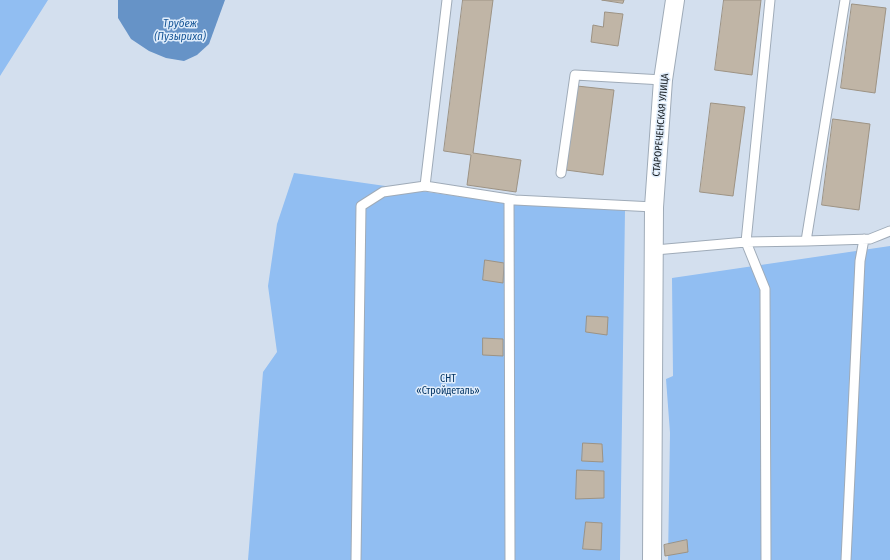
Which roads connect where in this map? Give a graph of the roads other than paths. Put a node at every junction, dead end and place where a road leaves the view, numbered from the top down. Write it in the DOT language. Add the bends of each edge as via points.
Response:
graph roads {
  1 [pos="447,0"];
  2 [pos="675,0"];
  3 [pos="770,0"];
  4 [pos="844,0"];
  5 [pos="663,80"];
  6 [pos="561,173"];
  7 [pos="425,186"];
  8 [pos="509,199"];
  9 [pos="654,207"];
  10 [pos="890,231"];
  11 [pos="864,239"];
  12 [pos="806,241"];
  13 [pos="746,242"];
  14 [pos="655,250"];
  15 [pos="356,560"];
  16 [pos="510,560"];
  17 [pos="652,560"];
  18 [pos="766,560"];
  19 [pos="846,560"];
  1 -- 7 [label="lane"];
  2 -- 5 [label="street, СТАРОРЕЧЕНСКАЯ УЛИЦА"];
  3 -- 13 [label="lane"];
  4 -- 12 [label="lane"];
  5 -- 6 [label="lane" via="575,75"];
  5 -- 9 [label="street, СТАРОРЕЧЕНСКАЯ УЛИЦА"];
  7 -- 8 [label="lane"];
  7 -- 15 [label="lane" via="383,192 361,206"];
  8 -- 9 [label="lane"];
  8 -- 16 [label="lane"];
  9 -- 14 [label="street, СТАРОРЕЧЕНСКАЯ УЛИЦА"];
  10 -- 11 [label="lane"];
  11 -- 12 [label="lane"];
  11 -- 19 [label="lane" via="860,261"];
  12 -- 13 [label="lane"];
  13 -- 14 [label="lane"];
  13 -- 18 [label="lane" via="765,289"];
  14 -- 17 [label="street, СТАРОРЕЧЕНСКАЯ УЛИЦА"];
}
